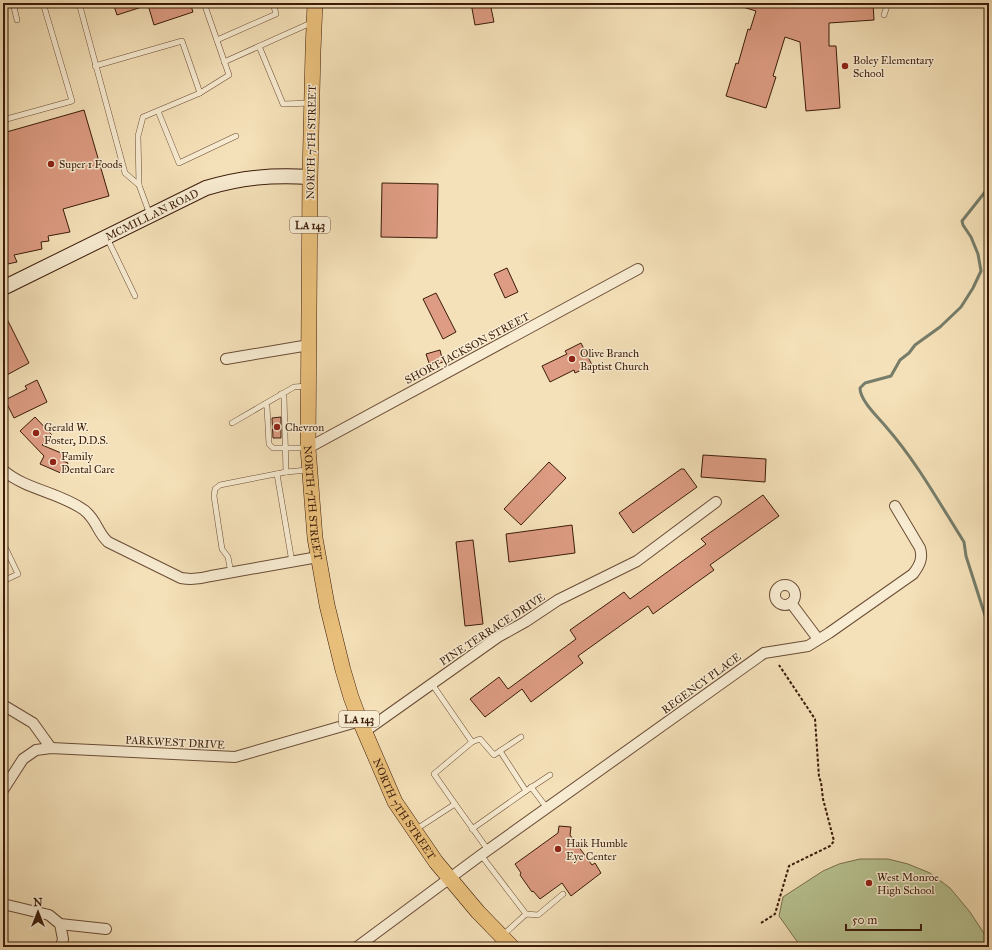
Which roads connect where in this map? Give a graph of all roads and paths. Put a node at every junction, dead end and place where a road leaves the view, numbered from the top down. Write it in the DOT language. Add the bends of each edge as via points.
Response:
graph roads {
  1 [pos="13,3"];
  2 [pos="43,3"];
  3 [pos="79,3"];
  4 [pos="215,3"];
  5 [pos="273,3"];
  6 [pos="315,3"];
  7 [pos="888,3"];
  8 [pos="884,15"];
  9 [pos="17,20"];
  10 [pos="314,21"];
  11 [pos="217,40"];
  12 [pos="260,46"];
  13 [pos="224,62"];
  14 [pos="95,66"];
  15 [pos="200,93"];
  16 [pos="312,103"];
  17 [pos="158,111"];
  18 [pos="3,120"];
  19 [pos="236,136"];
  20 [pos="310,177"];
  21 [pos="139,185"];
  22 [pos="151,216"];
  23 [pos="107,237"];
  24 [pos="638,269"];
  25 [pos="3,288"];
  26 [pos="135,296"];
  27 [pos="309,345"];
  28 [pos="226,359"];
  29 [pos="308,386"];
  30 [pos="281,394"];
  31 [pos="265,404"];
  32 [pos="232,423"];
  33 [pos="286,448"];
  34 [pos="308,448"];
  35 [pos="3,470"];
  36 [pos="309,470"];
  37 [pos="286,472"];
  38 [pos="277,474"];
  39 [pos="716,502"];
  40 [pos="895,506"];
  41 [pos="3,548"];
  42 [pos="318,558"];
  43 [pos="292,562"];
  44 [pos="230,573"];
  45 [pos="3,581"];
  46 [pos="791,603"];
  47 [pos="818,639"];
  48 [pos="779,665"];
  49 [pos="432,684"];
  50 [pos="3,705"];
  51 [pos="362,726"];
  52 [pos="521,737"];
  53 [pos="472,742"];
  54 [pos="51,748"];
  55 [pos="500,751"];
  56 [pos="550,775"];
  57 [pos="529,789"];
  58 [pos="3,790"];
  59 [pos="455,804"];
  60 [pos="547,808"];
  61 [pos="472,829"];
  62 [pos="414,830"];
  63 [pos="485,853"];
  64 [pos="450,878"];
  65 [pos="563,894"];
  66 [pos="3,904"];
  67 [pos="526,914"];
  68 [pos="761,923"];
  69 [pos="60,924"];
  70 [pos="106,929"];
  71 [pos="507,942"];
  72 [pos="61,947"];
  73 [pos="357,947"];
  1 -- 9 [label="lane"];
  2 -- 18 [label="lane" via="72,101"];
  3 -- 14 [label="lane"];
  4 -- 11 [label="lane" via="205,6"];
  5 -- 11 [label="lane" via="276,14"];
  6 -- 10 [label="main road, NORTH 7TH STREET / LA 143"];
  7 -- 8 [label="lane"];
  10 -- 12 [label="lane"];
  10 -- 16 [label="main road, NORTH 7TH STREET / LA 143"];
  11 -- 13 [label="lane"];
  12 -- 13 [label="lane"];
  12 -- 16 [label="lane" via="283,104"];
  13 -- 15 [label="lane" via="229,75"];
  14 -- 15 [label="lane" via="182,41"];
  14 -- 21 [label="lane" via="125,173"];
  15 -- 17 [label="lane"];
  16 -- 20 [label="main road, NORTH 7TH STREET / LA 143"];
  17 -- 19 [label="lane" via="179,164"];
  17 -- 21 [label="lane" via="143,117 138,136"];
  20 -- 22 [label="street, MCMILLAN ROAD" via="254,177 227,182 206,188"];
  20 -- 27 [label="main road, NORTH 7TH STREET / LA 143"];
  21 -- 22 [label="lane"];
  22 -- 23 [label="street, MCMILLAN ROAD"];
  23 -- 25 [label="street, MCMILLAN ROAD"];
  23 -- 26 [label="lane"];
  24 -- 34 [label="street, SHORT JACKSON STREET"];
  27 -- 28 [label="street"];
  27 -- 29 [label="main road, NORTH 7TH STREET / LA 143"];
  29 -- 30 [label="lane" via="294,387"];
  29 -- 34 [label="main road, NORTH 7TH STREET / LA 143"];
  30 -- 31 [label="lane"];
  30 -- 33 [label="lane" via="284,397"];
  31 -- 32 [label="lane"];
  31 -- 33 [label="lane" via="268,444 273,448"];
  33 -- 34 [label="lane"];
  33 -- 37 [label="lane"];
  34 -- 36 [label="main road, NORTH 7TH STREET / LA 143"];
  35 -- 44 [label="street" via="17,480 83,509 95,521 108,542 181,578 193,580"];
  36 -- 37 [label="lane"];
  36 -- 42 [label="main road, NORTH 7TH STREET / LA 143"];
  37 -- 38 [label="lane"];
  38 -- 43 [label="lane"];
  38 -- 44 [label="lane" via="220,485 215,489 222,549 228,557"];
  39 -- 49 [label="street, PINE TERRACE DRIVE" via="636,561 558,600 498,637"];
  40 -- 47 [label="street, REGENCY PLACE" via="920,548 922,556 919,566 913,574"];
  41 -- 45 [label="lane" via="5,547 18,574"];
  42 -- 43 [label="street"];
  42 -- 51 [label="main road, NORTH 7TH STREET / LA 143" via="343,670"];
  43 -- 44 [label="street"];
  46 -- 47 [label="street"];
  47 -- 60 [label="street, REGENCY PLACE" via="808,646 764,653"];
  48 -- 68 [label="path" via="815,719 819,777 834,838 830,846 789,866 774,914"];
  49 -- 51 [label="street, PINE TERRACE DRIVE"];
  49 -- 53 [label="lane"];
  50 -- 54 [label="street" via="33,722"];
  51 -- 54 [label="street, PARKWEST DRIVE" via="235,757"];
  51 -- 62 [label="main road, NORTH 7TH STREET / LA 143" via="395,802"];
  52 -- 55 [label="lane"];
  53 -- 55 [label="lane" via="480,739 494,755"];
  53 -- 59 [label="lane" via="434,774"];
  54 -- 58 [label="street, PARKWEST DRIVE" via="36,750 23,759"];
  55 -- 57 [label="lane"];
  56 -- 57 [label="lane"];
  57 -- 60 [label="lane"];
  57 -- 61 [label="lane"];
  59 -- 61 [label="lane"];
  59 -- 62 [label="lane"];
  60 -- 63 [label="street, REGENCY PLACE"];
  61 -- 63 [label="lane"];
  62 -- 64 [label="main road, NORTH 7TH STREET / LA 143"];
  63 -- 64 [label="street, REGENCY PLACE"];
  63 -- 67 [label="lane"];
  64 -- 71 [label="main road, NORTH 7TH STREET / LA 143"];
  64 -- 73 [label="street, REGENCY PLACE"];
  65 -- 67 [label="lane" via="538,915"];
  66 -- 69 [label="street" via="49,915"];
  67 -- 71 [label="lane"];
  69 -- 70 [label="street"];
  69 -- 72 [label="street" via="63,939"];
}
